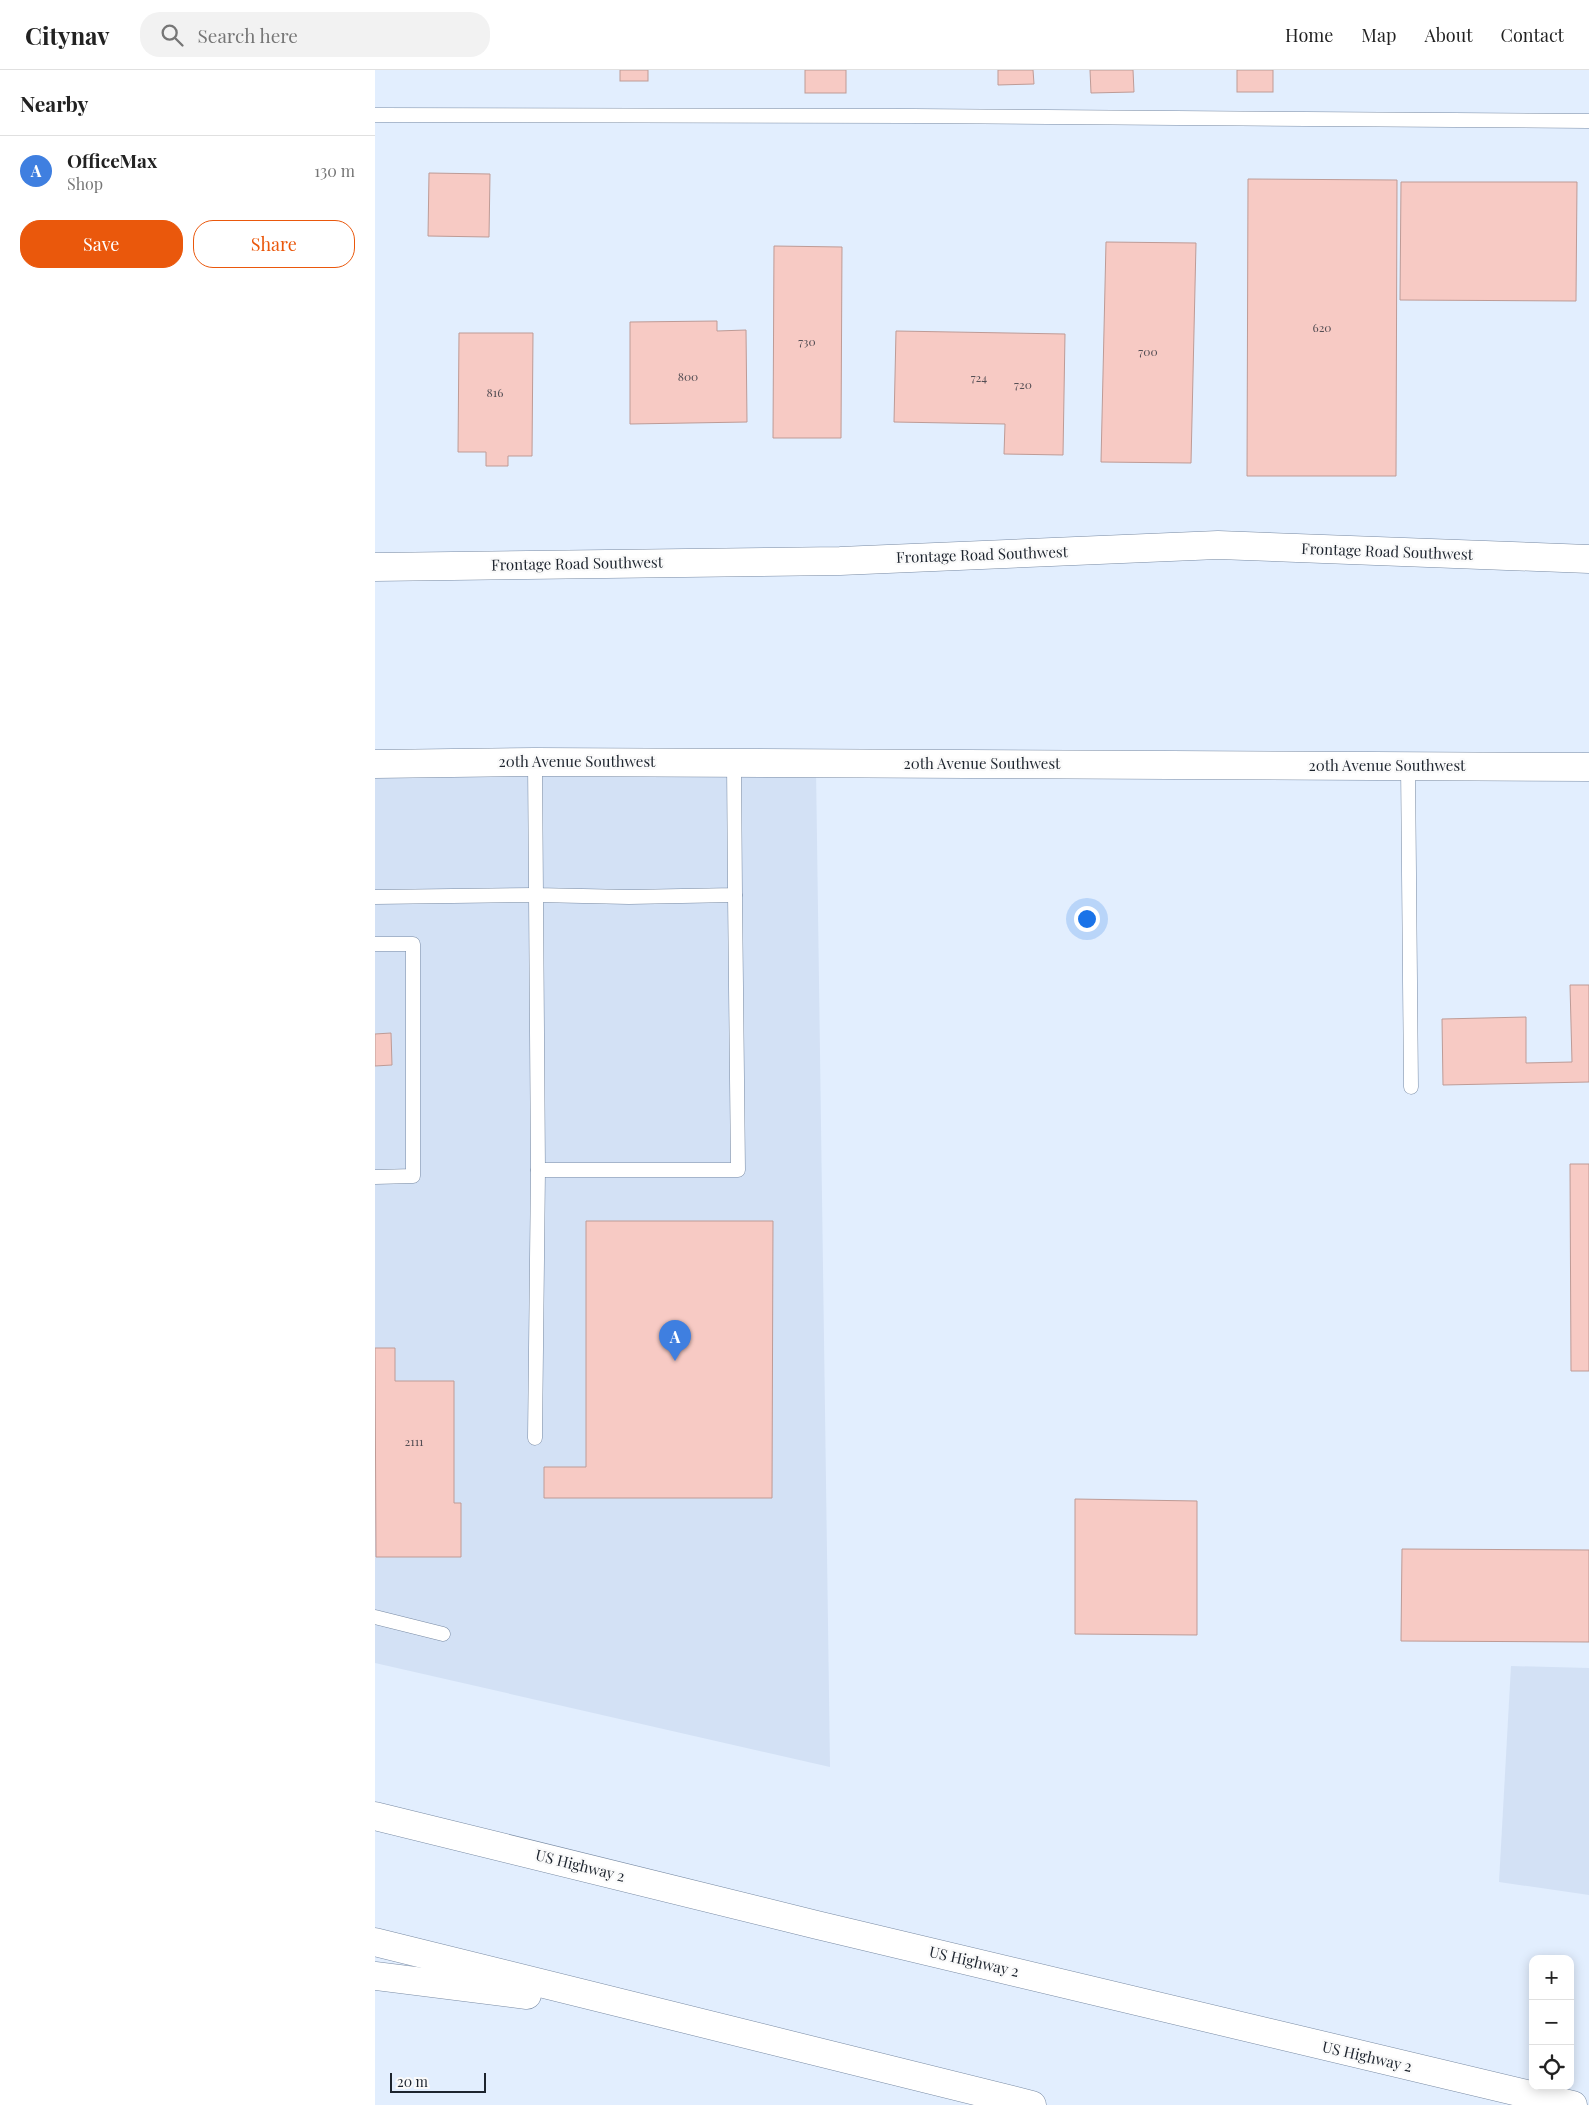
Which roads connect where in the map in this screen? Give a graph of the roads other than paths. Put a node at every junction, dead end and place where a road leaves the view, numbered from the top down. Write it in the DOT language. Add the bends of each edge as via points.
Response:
graph roads {
  1 [pos="375,115"];
  2 [pos="1589,121"];
  3 [pos="1589,559"];
  4 [pos="375,566"];
  5 [pos="535,762"];
  6 [pos="734,763"];
  7 [pos="375,764"];
  8 [pos="1408,766"];
  9 [pos="1589,767"];
  10 [pos="536,895"];
  11 [pos="735,895"];
  12 [pos="375,897"];
  13 [pos="375,944"];
  14 [pos="1411,1088"];
  15 [pos="537,1170"];
  16 [pos="375,1177"];
  17 [pos="535,1438"];
  18 [pos="375,1616"];
  19 [pos="443,1634"];
  20 [pos="375,1816"];
  21 [pos="375,1942"];
  22 [pos="375,1976"];
  23 [pos="646,2010"];
  24 [pos="1032,2105"];
  25 [pos="1573,2105"];
  1 -- 2 [label="lane"];
  3 -- 4 [label="main road, Frontage Road Southwest" via="1218,546 840,560"];
  5 -- 6 [label="main road, 20th Avenue Southwest"];
  5 -- 7 [label="main road, 20th Avenue Southwest"];
  5 -- 10 [label="lane"];
  6 -- 8 [label="main road, 20th Avenue Southwest"];
  6 -- 11 [label="lane"];
  8 -- 9 [label="main road, 20th Avenue Southwest"];
  8 -- 14 [label="lane"];
  10 -- 11 [label="lane"];
  10 -- 12 [label="lane"];
  10 -- 15 [label="lane"];
  11 -- 15 [label="lane" via="738,1170"];
  13 -- 16 [label="lane" via="413,944 413,1176"];
  15 -- 17 [label="lane"];
  18 -- 19 [label="lane"];
  20 -- 25 [label="main road, US Highway 2"];
  21 -- 23 [label="main road"];
  22 -- 23 [label="main road"];
  23 -- 24 [label="main road"];
}
